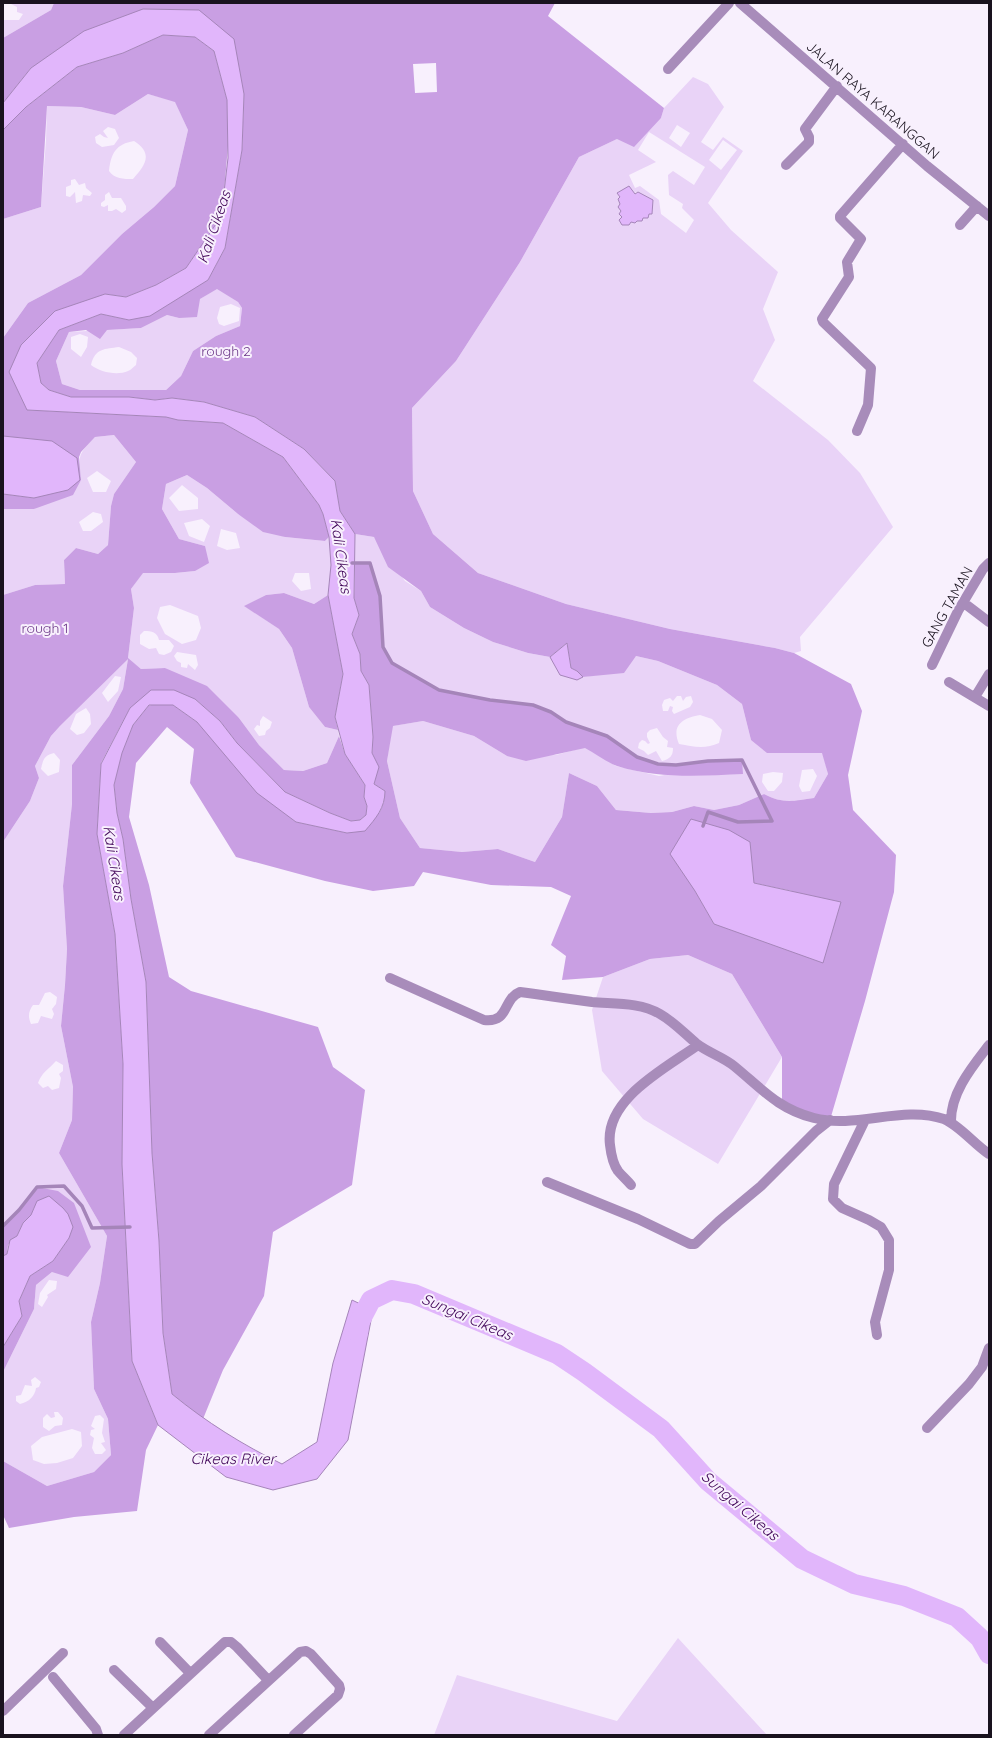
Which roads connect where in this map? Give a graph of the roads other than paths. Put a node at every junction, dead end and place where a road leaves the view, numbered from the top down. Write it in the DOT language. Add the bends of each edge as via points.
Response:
graph roads {
  1 [pos="729,3"];
  2 [pos="740,3"];
  3 [pos="668,70"];
  4 [pos="837,86"];
  5 [pos="903,144"];
  6 [pos="786,165"];
  7 [pos="977,206"];
  8 [pos="989,216"];
  9 [pos="960,225"];
  10 [pos="857,431"];
  11 [pos="989,563"];
  12 [pos="964,603"];
  13 [pos="989,622"];
  14 [pos="932,665"];
  15 [pos="989,674"];
  16 [pos="949,682"];
  17 [pos="975,697"];
  18 [pos="989,706"];
  19 [pos="390,978"];
  20 [pos="698,1045"];
  21 [pos="989,1045"];
  22 [pos="830,1120"];
  23 [pos="865,1120"];
  24 [pos="951,1123"];
  25 [pos="989,1154"];
  26 [pos="547,1182"];
  27 [pos="631,1185"];
  28 [pos="877,1335"];
  29 [pos="989,1348"];
  30 [pos="927,1428"];
  31 [pos="160,1642"];
  32 [pos="63,1653"];
  33 [pos="114,1670"];
  34 [pos="190,1673"];
  35 [pos="53,1677"];
  36 [pos="268,1680"];
  37 [pos="153,1708"];
  38 [pos="3,1710"];
  39 [pos="98,1735"];
  40 [pos="124,1735"];
  41 [pos="209,1735"];
  42 [pos="294,1735"];
  1 -- 3 [label="street"];
  2 -- 4 [label="street, JALAN RAYA KARANGGAN"];
  4 -- 5 [label="street, JALAN RAYA KARANGGAN"];
  4 -- 6 [label="street" via="805,129 809,142"];
  5 -- 7 [label="street, JALAN RAYA KARANGGAN"];
  5 -- 10 [label="street" via="840,216 861,239 847,262 849,277 822,319 824,324 871,368 868,405"];
  7 -- 8 [label="street, JALAN RAYA KARANGGAN"];
  7 -- 9 [label="street"];
  11 -- 12 [label="street, GANG TAMAN"];
  12 -- 13 [label="street"];
  12 -- 14 [label="street, GANG TAMAN"];
  15 -- 17 [label="street"];
  16 -- 17 [label="street"];
  17 -- 18 [label="street"];
  19 -- 20 [label="street" via="484,1020 492,1021 498,1019 512,997 520,992 638,1006 658,1013"];
  20 -- 22 [label="street" via="732,1065 782,1106 814,1118"];
  20 -- 27 [label="street" via="632,1094 614,1116 609,1138 611,1155 617,1171"];
  21 -- 24 [label="street" via="960,1086 951,1114"];
  22 -- 23 [label="street"];
  22 -- 26 [label="street" via="695,1244"];
  23 -- 24 [label="street" via="901,1114 944,1119"];
  23 -- 28 [label="street" via="834,1184 833,1199 842,1208 881,1227 889,1240 889,1270 878,1304 875,1322"];
  24 -- 25 [label="street"];
  29 -- 30 [label="street" via="982,1367 969,1384"];
  31 -- 34 [label="street"];
  32 -- 38 [label="street"];
  33 -- 37 [label="street"];
  34 -- 36 [label="street" via="228,1641"];
  34 -- 37 [label="street"];
  35 -- 39 [label="street" via="96,1729"];
  36 -- 41 [label="street"];
  36 -- 42 [label="street" via="300,1652 306,1651 339,1684 338,1695"];
  37 -- 40 [label="street"];
}
